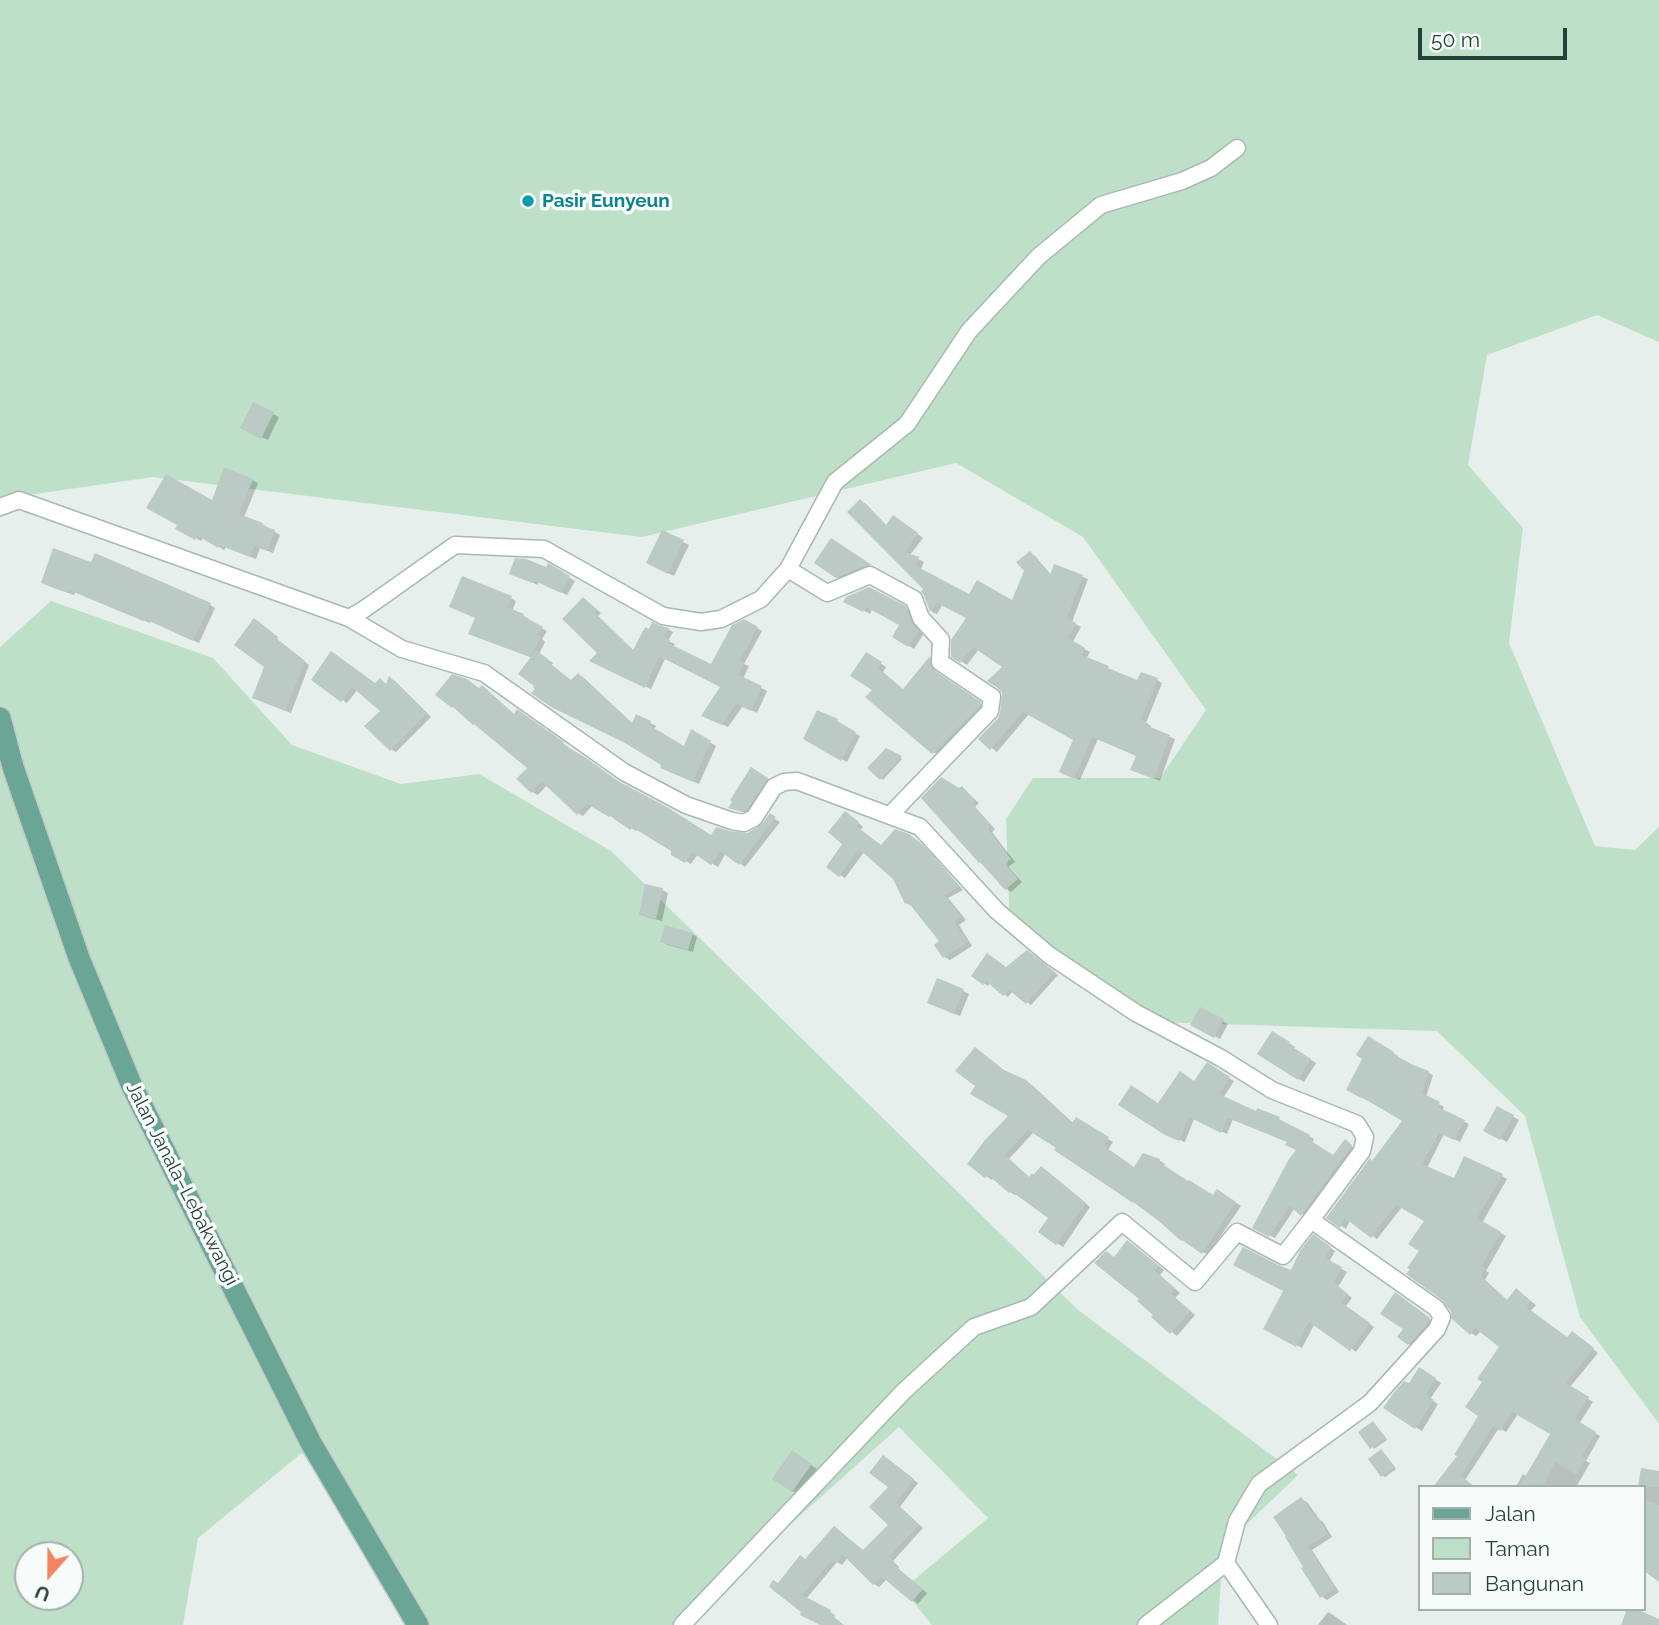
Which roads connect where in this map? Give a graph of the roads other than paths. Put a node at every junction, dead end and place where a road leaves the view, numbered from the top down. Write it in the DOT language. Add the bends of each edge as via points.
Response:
graph roads {
  1 [pos="1237,148"];
  2 [pos="0,495"];
  3 [pos="19,500"];
  4 [pos="0,508"];
  5 [pos="788,569"];
  6 [pos="349,618"];
  7 [pos="0,718"];
  8 [pos="890,816"];
  9 [pos="1311,1220"];
  10 [pos="1226,1563"];
  11 [pos="418,1625"];
  12 [pos="682,1625"];
  13 [pos="1146,1625"];
  14 [pos="1269,1625"];
  1 -- 5 [label="street" via="1211,168 1182,181 1101,205 1039,256 969,331 907,424 835,482"];
  2 -- 3 [label="street"];
  3 -- 4 [label="street"];
  3 -- 6 [label="street"];
  5 -- 6 [label="street" via="761,599 721,619 701,622 663,616 544,549 455,545"];
  5 -- 8 [label="street" via="827,593 870,575 914,599 921,618 941,640 940,662 992,697 990,711"];
  6 -- 8 [label="street" via="402,649 484,673 624,772 686,805 744,823 754,818 774,787 797,781"];
  7 -- 11 [label="main road, Jalan Janala–Lebakwangi" via="79,958 131,1084 311,1443"];
  8 -- 9 [label="street" via="920,827 997,911 1049,955 1136,1013 1272,1090 1357,1124 1365,1137 1362,1150"];
  9 -- 10 [label="street" via="1436,1308 1442,1317 1437,1329 1370,1403 1259,1484 1237,1521"];
  9 -- 12 [label="street" via="1283,1256 1237,1232 1195,1282 1122,1223 1031,1307 974,1327 954,1345 904,1391"];
  10 -- 13 [label="street"];
  10 -- 14 [label="street"];
}
